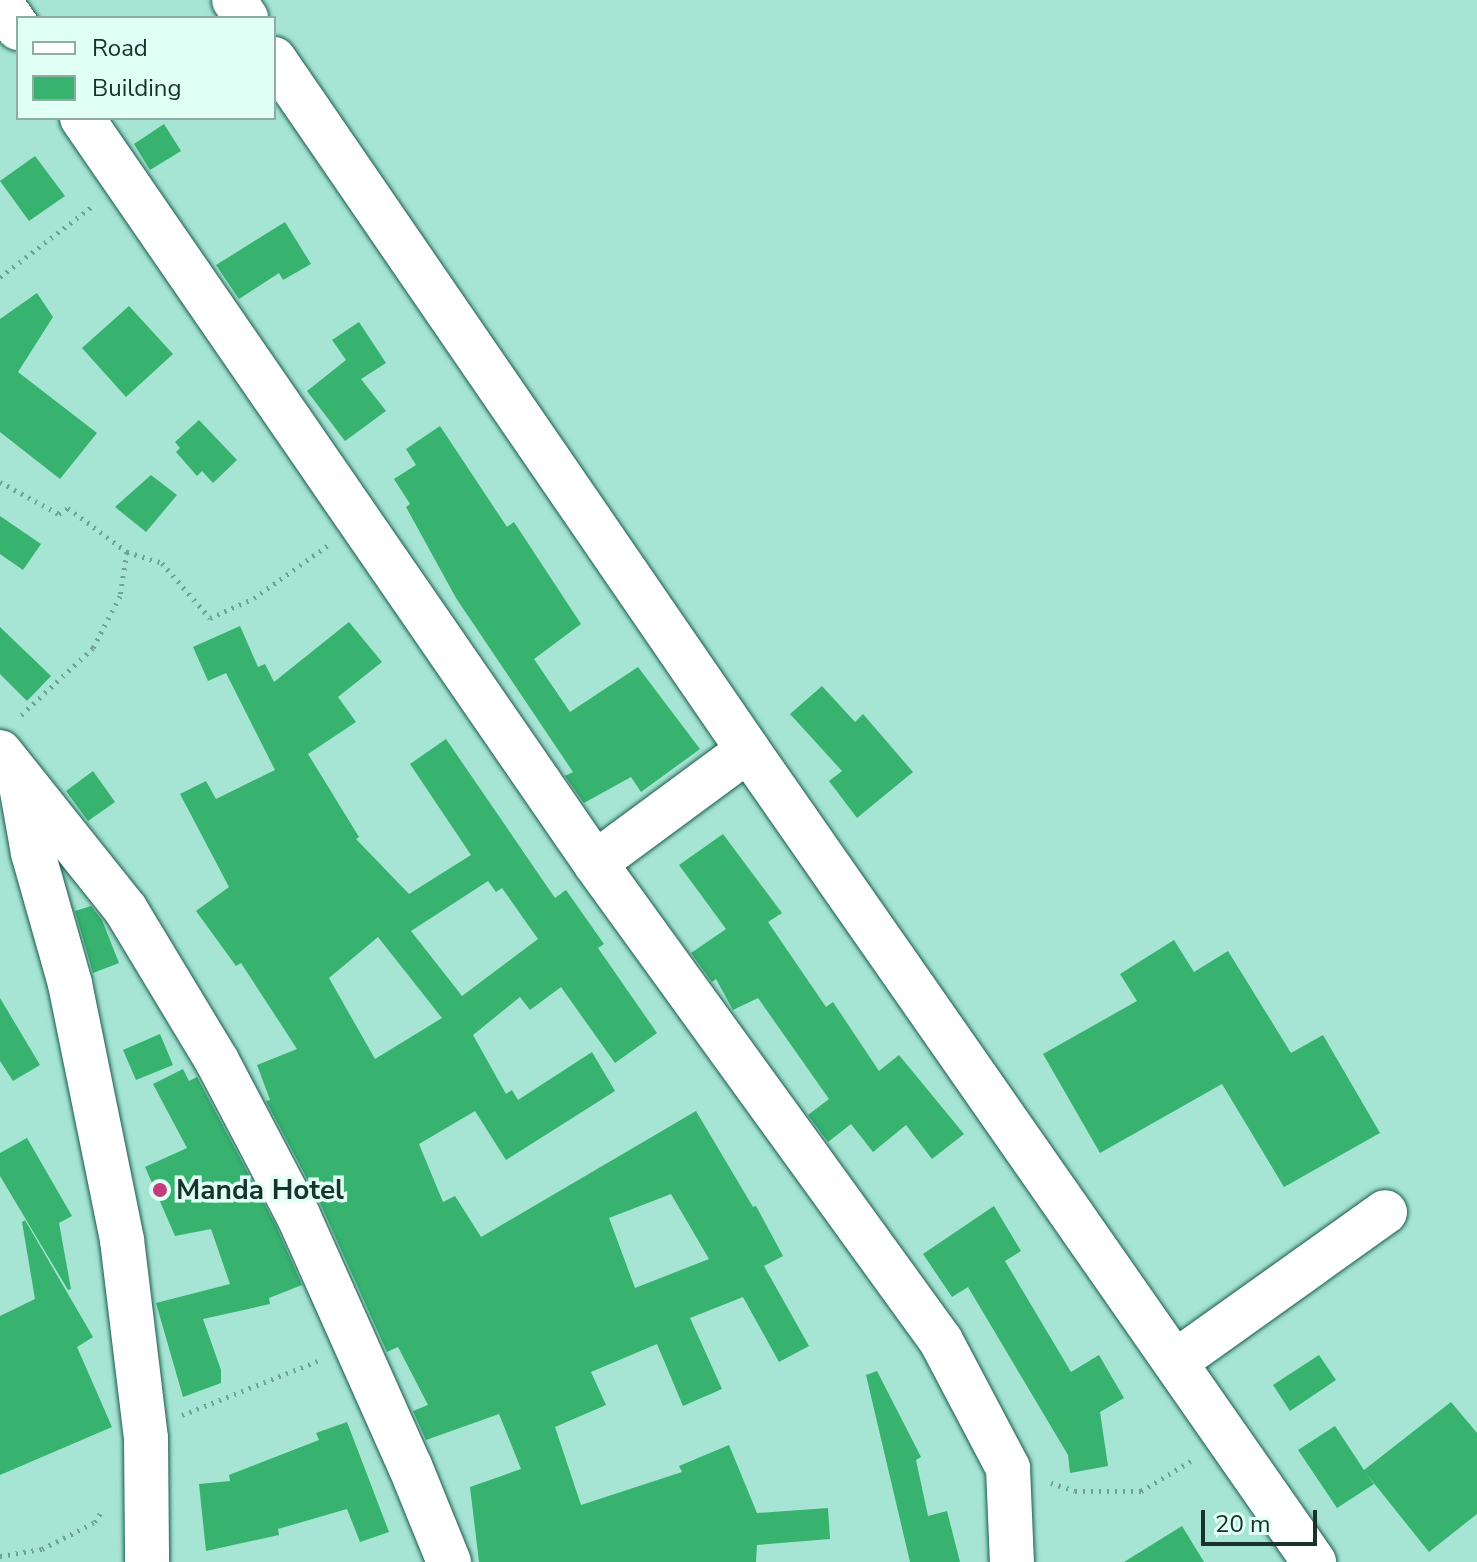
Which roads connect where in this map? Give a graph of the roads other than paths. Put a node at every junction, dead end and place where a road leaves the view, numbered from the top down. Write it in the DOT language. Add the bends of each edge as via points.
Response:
graph roads {
  1 [pos="0,2"];
  2 [pos="16,25"];
  3 [pos="276,62"];
  4 [pos="83,120"];
  5 [pos="748,750"];
  6 [pos="10,751"];
  7 [pos="595,863"];
  8 [pos="1385,1212"];
  9 [pos="1175,1362"];
  10 [pos="147,1562"];
  11 [pos="449,1562"];
  12 [pos="1012,1562"];
  13 [pos="1314,1562"];
  1 -- 2 [label="street"];
  3 -- 5 [label="street"];
  4 -- 7 [label="street"];
  5 -- 7 [label="street"];
  5 -- 9 [label="street"];
  6 -- 10 [label="street" via="70,984 122,1240 146,1438"];
  6 -- 11 [label="street" via="126,910 217,1061 298,1215"];
  7 -- 12 [label="street" via="941,1341 1008,1468"];
  8 -- 9 [label="street"];
  9 -- 13 [label="street"];
}
